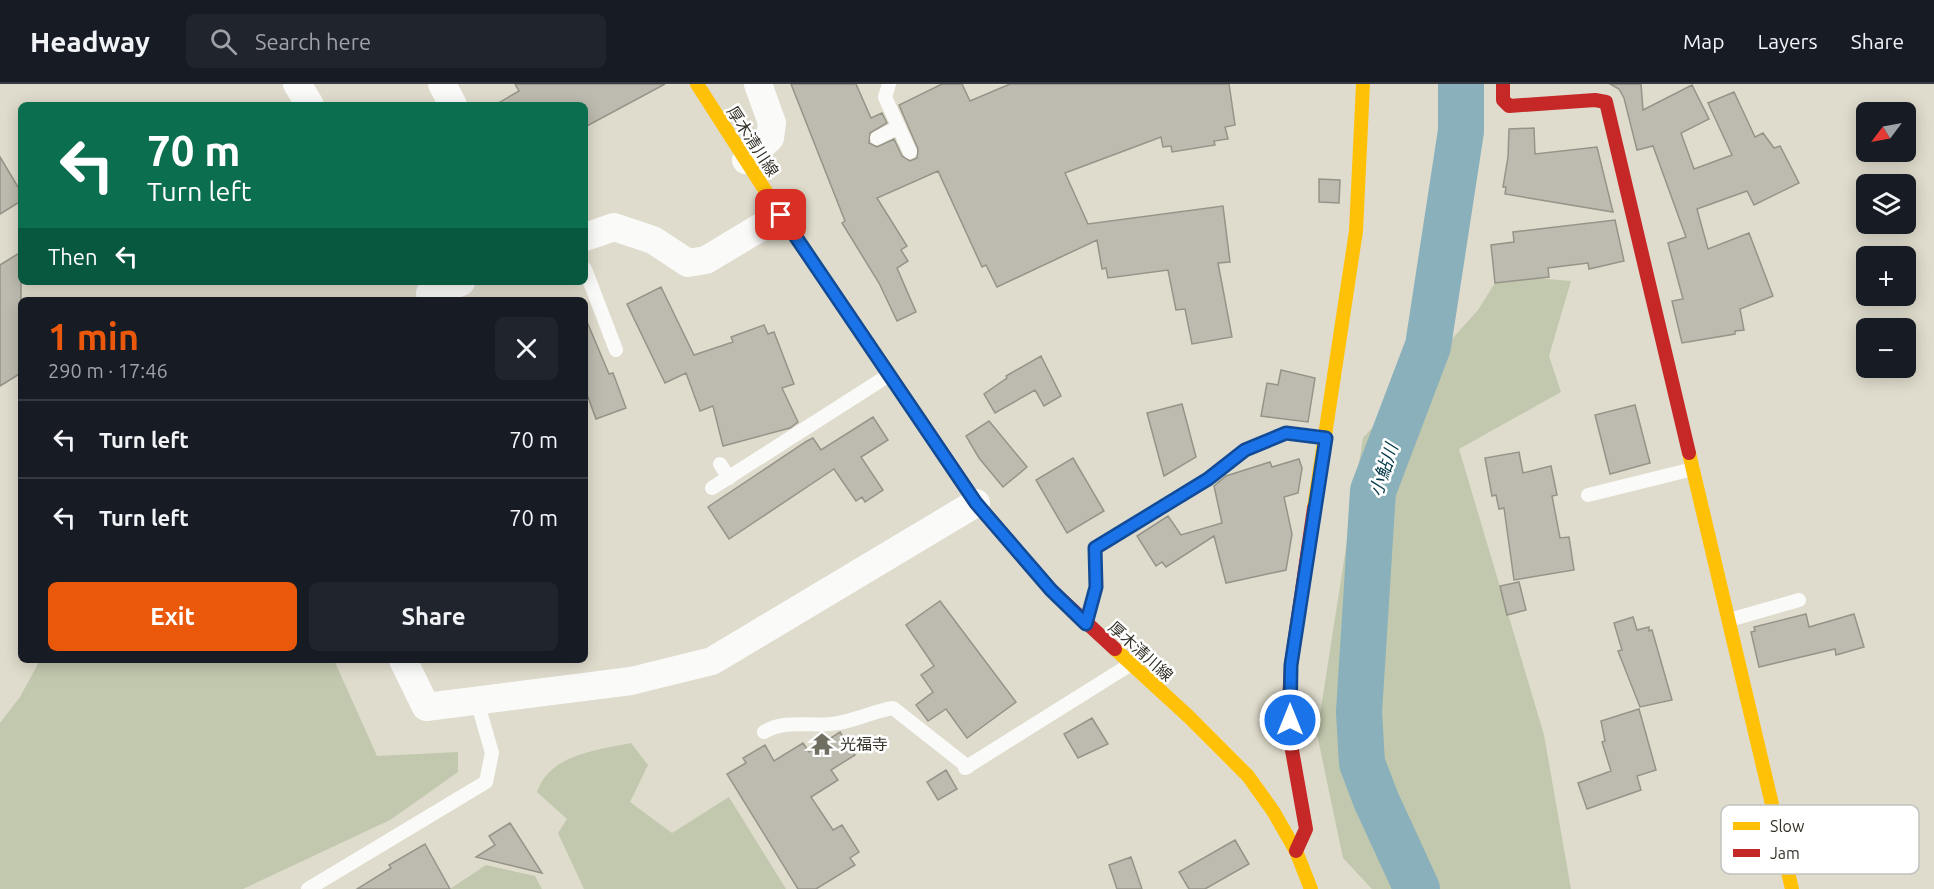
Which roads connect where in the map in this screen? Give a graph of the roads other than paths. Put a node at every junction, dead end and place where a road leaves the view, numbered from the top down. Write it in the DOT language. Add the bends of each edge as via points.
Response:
graph roads {
  1 [pos="297,84"];
  2 [pos="442,84"];
  3 [pos="697,84"];
  4 [pos="758,84"];
  5 [pos="889,84"];
  6 [pos="1363,84"];
  7 [pos="1503,84"];
  8 [pos="308,102"];
  9 [pos="451,102"];
  10 [pos="899,127"];
  11 [pos="877,138"];
  12 [pos="910,152"];
  13 [pos="746,160"];
  14 [pos="781,215"];
  15 [pos="588,236"];
  16 [pos="588,277"];
  17 [pos="451,285"];
  18 [pos="428,292"];
  19 [pos="616,350"];
  20 [pos="889,375"];
  21 [pos="1326,438"];
  22 [pos="720,464"];
  23 [pos="1693,469"];
  24 [pos="729,478"];
  25 [pos="712,488"];
  26 [pos="1588,495"];
  27 [pos="976,503"];
  28 [pos="1799,600"];
  29 [pos="1729,620"];
  30 [pos="1086,624"];
  31 [pos="404,663"];
  32 [pos="1131,664"];
  33 [pos="477,701"];
  34 [pos="764,732"];
  35 [pos="1772,805"];
  36 [pos="1296,851"];
  37 [pos="1788,874"];
  38 [pos="308,889"];
  39 [pos="1311,889"];
  40 [pos="1792,889"];
  1 -- 8 [label="street"];
  2 -- 9 [label="street"];
  3 -- 13 [label="street, 厚木清川線"];
  4 -- 13 [label="street" via="772,123 770,138"];
  5 -- 10 [label="lane" via="885,97"];
  6 -- 21 [label="street" via="1356,231"];
  7 -- 23 [label="street" via="1503,100 1509,106 1606,102"];
  10 -- 11 [label="lane"];
  10 -- 12 [label="lane"];
  13 -- 14 [label="street, 厚木清川線"];
  14 -- 15 [label="street" via="706,260 688,263 653,240 614,226"];
  14 -- 20 [label="street, 厚木清川線"];
  16 -- 19 [label="lane"];
  17 -- 18 [label="street"];
  20 -- 24 [label="lane"];
  20 -- 27 [label="street, 厚木清川線"];
  21 -- 30 [label="lane" via="1286,433 1245,450 1208,479 1095,548 1096,587"];
  21 -- 36 [label="street" via="1291,665 1290,739 1306,829"];
  22 -- 24 [label="lane"];
  23 -- 26 [label="lane"];
  23 -- 29 [label="street"];
  24 -- 25 [label="lane"];
  27 -- 30 [label="street, 厚木清川線" via="1051,590"];
  27 -- 33 [label="street" via="712,661 631,681"];
  28 -- 29 [label="lane"];
  29 -- 35 [label="street"];
  30 -- 32 [label="street, 厚木清川線"];
  31 -- 33 [label="street" via="426,707"];
  32 -- 34 [label="lane" via="967,768 893,708 840,723 786,724"];
  32 -- 36 [label="street, 厚木清川線" via="1248,776"];
  33 -- 38 [label="lane" via="492,753 486,782"];
  36 -- 39 [label="street, 厚木清川線"];
  37 -- 40 [label="street"];
}
